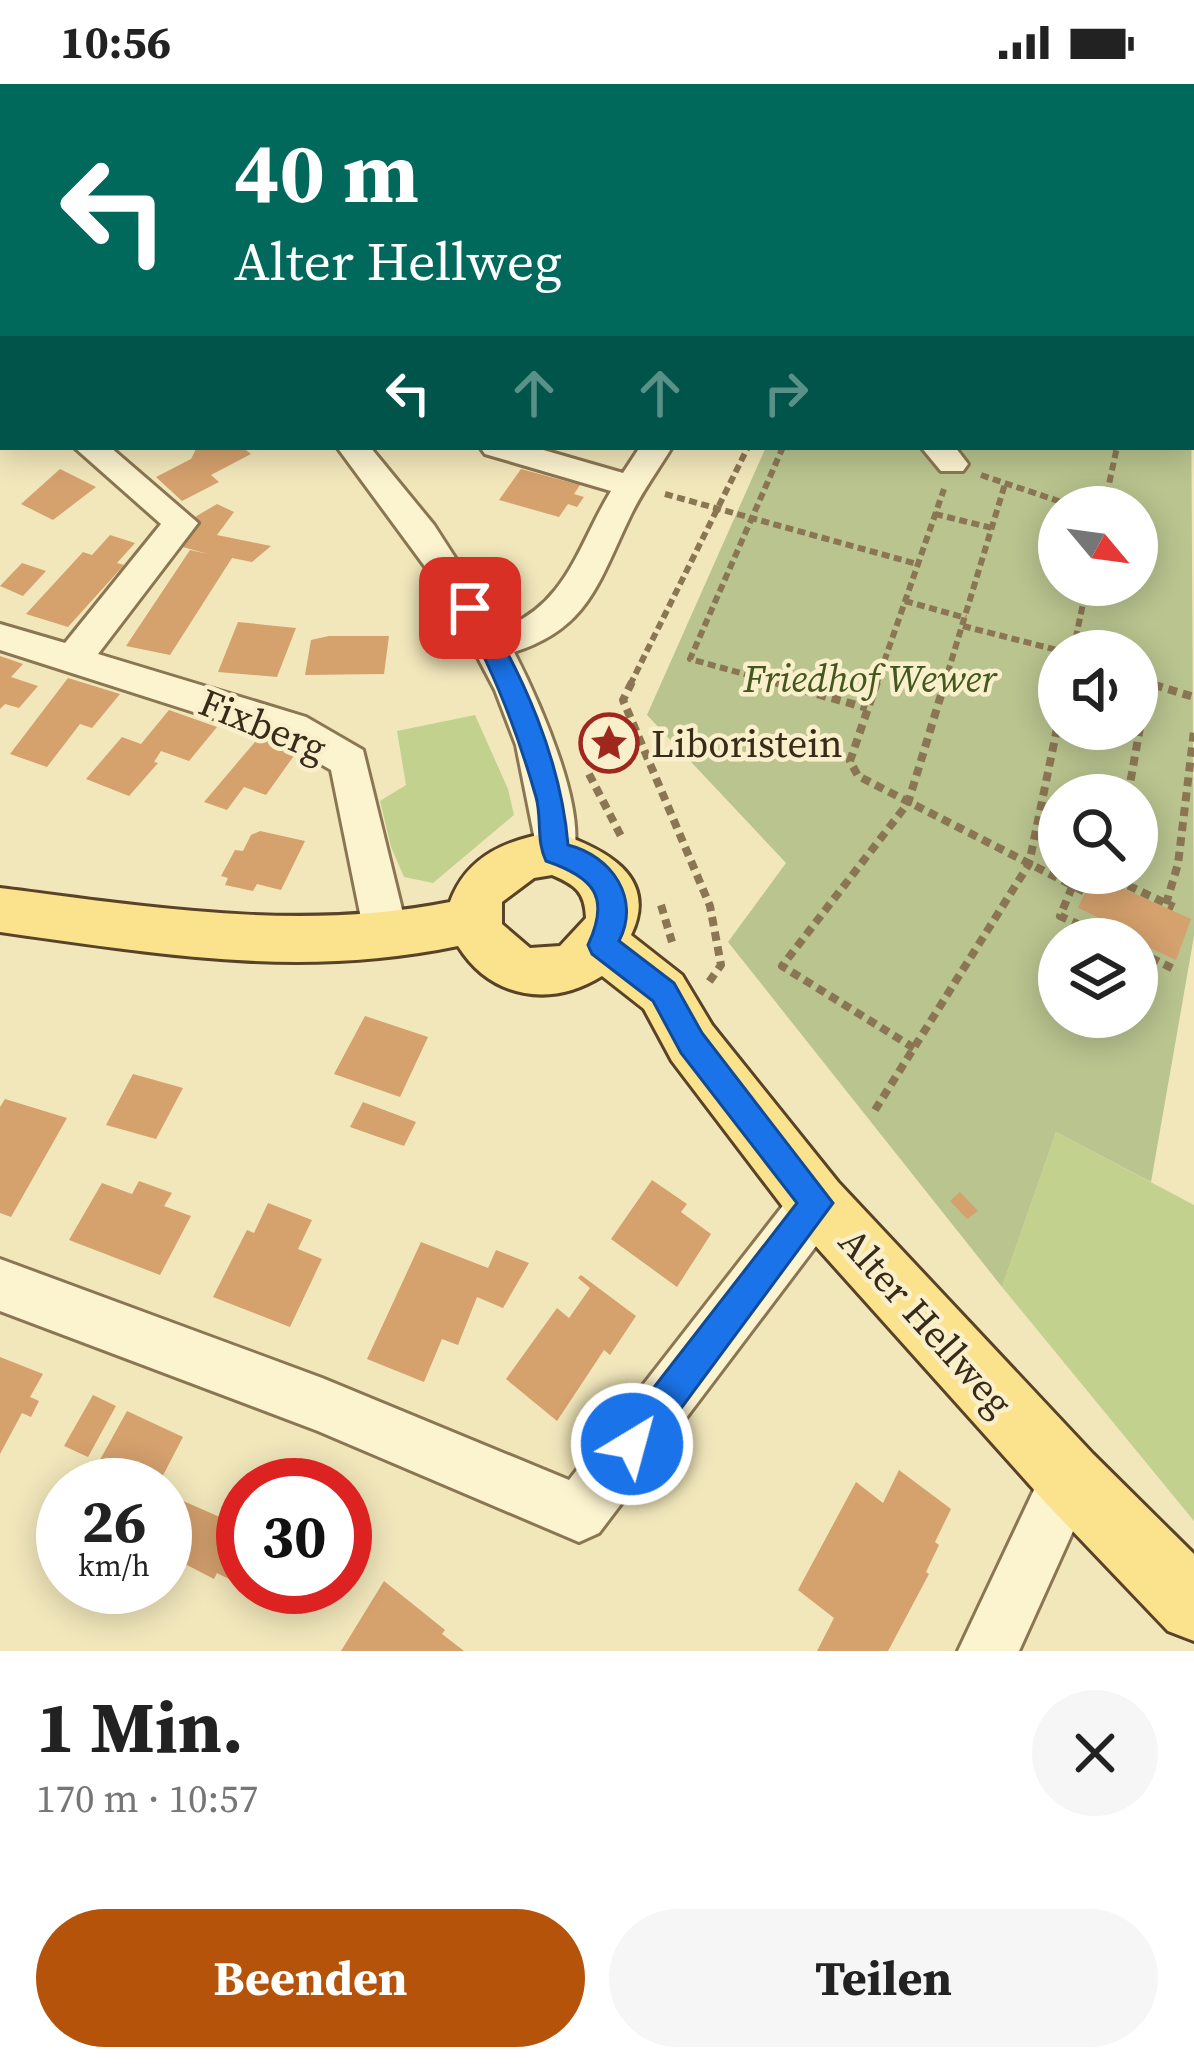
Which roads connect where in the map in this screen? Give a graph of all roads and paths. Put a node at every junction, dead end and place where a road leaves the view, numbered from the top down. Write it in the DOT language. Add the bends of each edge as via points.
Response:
graph roads {
  1 [pos="95,450"];
  2 [pos="356,450"];
  3 [pos="507,450"];
  4 [pos="654,450"];
  5 [pos="747,450"];
  6 [pos="782,450"];
  7 [pos="1117,450"];
  8 [pos="945,455"];
  9 [pos="1005,484"];
  10 [pos="632,485"];
  11 [pos="1109,486"];
  12 [pos="1038,495"];
  13 [pos="720,509"];
  14 [pos="935,514"];
  15 [pos="752,518"];
  16 [pos="992,528"];
  17 [pos="917,564"];
  18 [pos="904,601"];
  19 [pos="964,622"];
  20 [pos="0,637"];
  21 [pos="1038,644"];
  22 [pos="493,645"];
  23 [pos="73,658"];
  24 [pos="1158,686"];
  25 [pos="1194,697"];
  26 [pos="867,708"];
  27 [pos="1194,731"];
  28 [pos="1053,750"];
  29 [pos="908,803"];
  30 [pos="555,853"];
  31 [pos="1029,864"];
  32 [pos="1038,868"];
  33 [pos="1148,894"];
  34 [pos="0,910"];
  35 [pos="475,920"];
  36 [pos="387,938"];
  37 [pos="602,945"];
  38 [pos="1158,961"];
  39 [pos="721,965"];
  40 [pos="1177,970"];
  41 [pos="914,1048"];
  42 [pos="875,1111"];
  43 [pos="817,1203"];
  44 [pos="0,1285"];
  45 [pos="1069,1478"];
  46 [pos="1194,1605"];
  47 [pos="988,1651"];
  1 -- 23 [label="street" via="181,523"];
  2 -- 22 [label="street"];
  3 -- 10 [label="street"];
  4 -- 10 [label="street"];
  5 -- 13 [label="path"];
  6 -- 15 [label="path"];
  7 -- 11 [label="path"];
  8 -- 9 [label="path"];
  8 -- 14 [label="path"];
  9 -- 12 [label="path"];
  9 -- 16 [label="path"];
  10 -- 13 [label="path"];
  10 -- 22 [label="street" via="576,594 528,637"];
  13 -- 15 [label="path"];
  13 -- 39 [label="path" via="623,700 710,906"];
  14 -- 16 [label="path"];
  14 -- 17 [label="path"];
  15 -- 17 [label="path"];
  15 -- 26 [label="path" via="690,659"];
  16 -- 19 [label="path"];
  17 -- 18 [label="path"];
  18 -- 19 [label="path"];
  18 -- 26 [label="path"];
  19 -- 21 [label="path"];
  19 -- 29 [label="path"];
  20 -- 23 [label="street, Fixberg"];
  22 -- 30 [label="street" via="552,804"];
  23 -- 36 [label="street, Fixberg" via="292,728 350,761"];
  24 -- 25 [label="path"];
  26 -- 29 [label="path" via="850,760 858,776"];
  27 -- 33 [label="path" via="1170,905"];
  28 -- 31 [label="path"];
  29 -- 31 [label="path"];
  29 -- 41 [label="path" via="782,966"];
  30 -- 35 [label="main road" via="507,862 488,878"];
  30 -- 37 [label="main road" via="577,858 608,886 613,926"];
  31 -- 32 [label="path"];
  31 -- 41 [label="path"];
  34 -- 36 [label="main road" via="218,939"];
  35 -- 36 [label="main road"];
  35 -- 37 [label="main road" via="501,961 527,971 555,972"];
  37 -- 43 [label="main road, Alter Hellweg" via="663,992 692,1043"];
  38 -- 40 [label="path"];
  41 -- 42 [label="path"];
  43 -- 44 [label="street" via="579,1513 322,1405"];
  43 -- 45 [label="main road, Alter Hellweg"];
  45 -- 46 [label="main road, Alter Hellweg"];
  45 -- 47 [label="street"];
}
